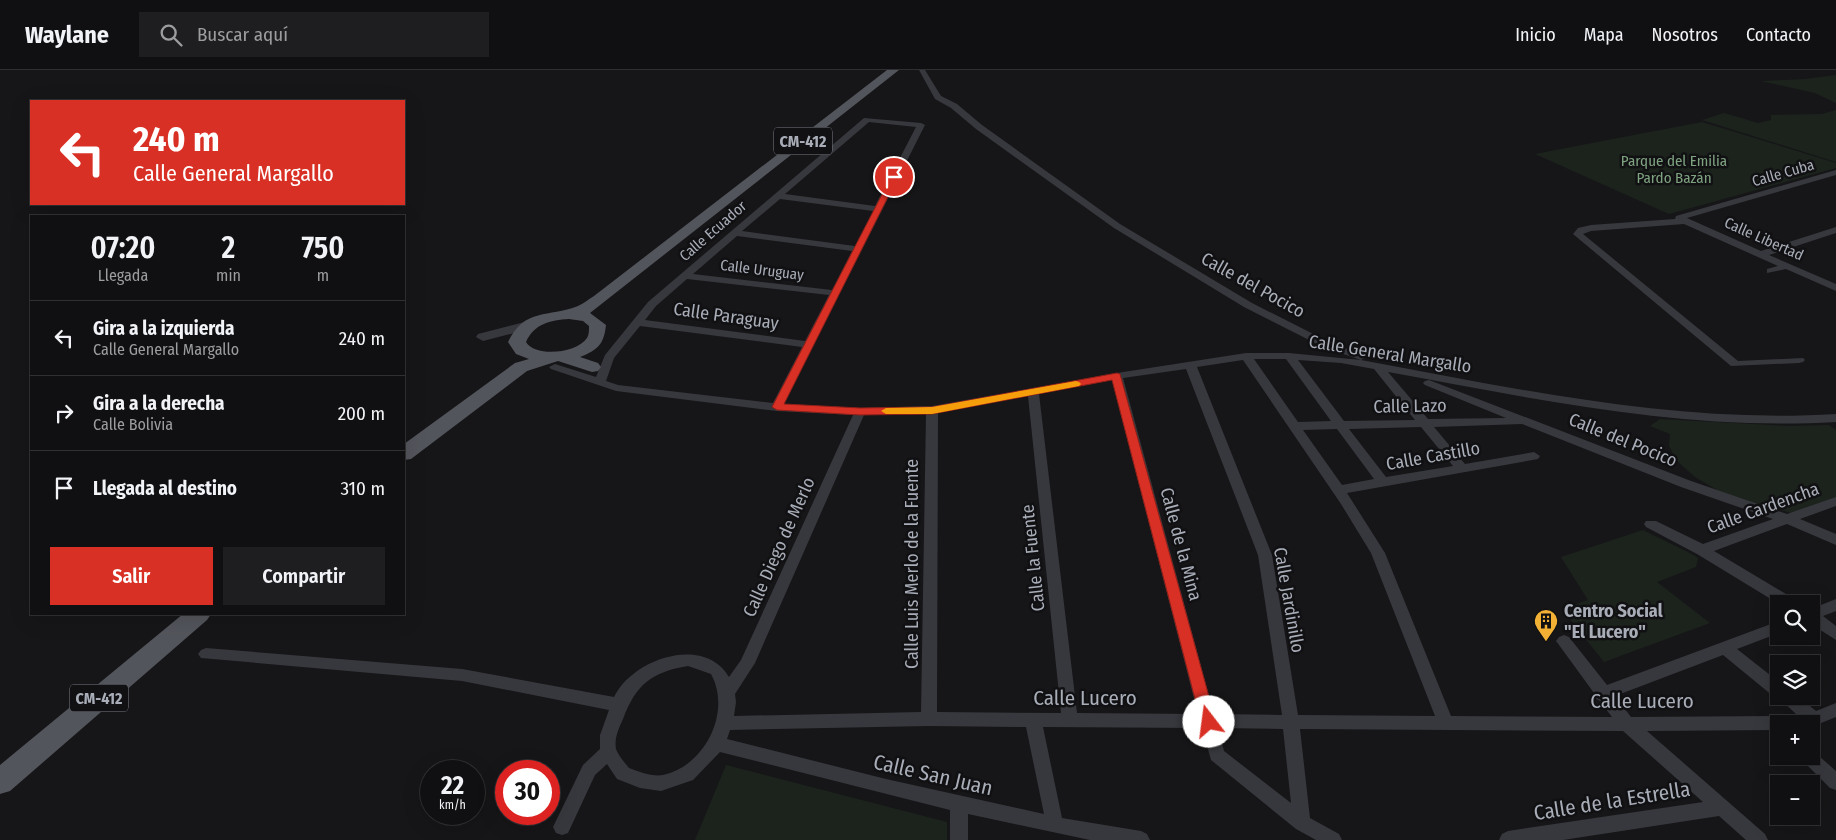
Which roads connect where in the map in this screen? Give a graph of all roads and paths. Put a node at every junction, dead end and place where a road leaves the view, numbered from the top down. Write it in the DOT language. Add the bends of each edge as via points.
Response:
graph roads {
  1 [pos="894,70"];
  2 [pos="922,70"];
  3 [pos="1836,172"];
  4 [pos="778,196"];
  5 [pos="878,208"];
  6 [pos="712,212"];
  7 [pos="1682,219"];
  8 [pos="1836,230"];
  9 [pos="734,233"];
  10 [pos="858,248"];
  11 [pos="1762,254"];
  12 [pos="1788,266"];
  13 [pos="1770,271"];
  14 [pos="685,276"];
  15 [pos="1836,288"];
  16 [pos="835,293"];
  17 [pos="569,314"];
  18 [pos="637,322"];
  19 [pos="529,325"];
  20 [pos="598,325"];
  21 [pos="809,345"];
  22 [pos="519,346"];
  23 [pos="584,348"];
  24 [pos="1246,356"];
  25 [pos="1289,356"];
  26 [pos="556,360"];
  27 [pos="1799,360"];
  28 [pos="1190,364"];
  29 [pos="1376,366"];
  30 [pos="1399,371"];
  31 [pos="596,374"];
  32 [pos="1117,376"];
  33 [pos="1034,392"];
  34 [pos="777,407"];
  35 [pos="932,410"];
  36 [pos="860,412"];
  37 [pos="454,415"];
  38 [pos="1830,418"];
  39 [pos="1526,421"];
  40 [pos="1424,424"];
  41 [pos="1295,426"];
  42 [pos="1340,426"];
  43 [pos="1836,427"];
  44 [pos="405,453"];
  45 [pos="1534,456"];
  46 [pos="1463,469"];
  47 [pos="1383,483"];
  48 [pos="1337,490"];
  49 [pos="1836,501"];
  50 [pos="1788,519"];
  51 [pos="1651,524"];
  52 [pos="1836,540"];
  53 [pos="1702,550"];
  54 [pos="1776,595"];
  55 [pos="1836,605"];
  56 [pos="1820,612"];
  57 [pos="198,615"];
  58 [pos="1820,622"];
  59 [pos="1770,631"];
  60 [pos="1836,634"];
  61 [pos="1564,641"];
  62 [pos="1725,648"];
  63 [pos="206,654"];
  64 [pos="1770,684"];
  65 [pos="726,694"];
  66 [pos="1602,694"];
  67 [pos="620,705"];
  68 [pos="1797,705"];
  69 [pos="1836,710"];
  70 [pos="1809,715"];
  71 [pos="1820,717"];
  72 [pos="929,718"];
  73 [pos="1070,720"];
  74 [pos="1033,721"];
  75 [pos="724,722"];
  76 [pos="1209,722"];
  77 [pos="1291,722"];
  78 [pos="1446,723"];
  79 [pos="1627,724"];
  80 [pos="1770,725"];
  81 [pos="717,744"];
  82 [pos="608,752"];
  83 [pos="1818,765"];
  84 [pos="0,782"];
  85 [pos="1836,782"];
  86 [pos="959,805"];
  87 [pos="1723,807"];
  88 [pos="1302,823"];
  89 [pos="1055,825"];
  90 [pos="562,827"];
  91 [pos="1099,837"];
  92 [pos="959,840"];
  93 [pos="1141,840"];
  94 [pos="1333,840"];
  95 [pos="1508,840"];
  96 [pos="1759,840"];
  1 -- 6 [label="main road, CM-412"];
  2 -- 30 [label="street, Calle del Pocico" via="938,97 1117,226 1248,304 1327,345"];
  3 -- 7 [label="street, Calle Cuba"];
  4 -- 5 [label="street"];
  4 -- 5 [label="street, Calle Ecuador" via="867,120 921,125"];
  4 -- 9 [label="street, Calle Ecuador"];
  5 -- 10 [label="street"];
  6 -- 17 [label="main road, CM-412" via="600,299"];
  6 -- 20 [label="main road, CM-412" via="602,305"];
  7 -- 11 [label="street, Calle Libertad"];
  7 -- 27 [label="street, Calle Cuba" via="1591,228 1578,234 1735,364"];
  8 -- 11 [label="street"];
  9 -- 10 [label="street"];
  9 -- 14 [label="street, Calle Ecuador"];
  10 -- 16 [label="street"];
  11 -- 12 [label="street, Calle Libertad"];
  12 -- 13 [label="street"];
  12 -- 15 [label="street, Calle Libertad"];
  14 -- 16 [label="street, Calle Uruguay"];
  14 -- 18 [label="street, Calle Ecuador" via="652,304"];
  16 -- 21 [label="street"];
  17 -- 19 [label="main road, CM-412" via="548,317"];
  17 -- 20 [label="main road, CM-412" via="588,317"];
  18 -- 21 [label="street, Calle Paraguay"];
  18 -- 31 [label="street, Calle Ecuador"];
  19 -- 22 [label="main road" via="518,338"];
  19 -- 22 [label="street" via="483,337 511,340"];
  20 -- 23 [label="main road, CM-412" via="597,337"];
  21 -- 34 [label="street"];
  22 -- 26 [label="main road" via="528,354"];
  22 -- 37 [label="main road" via="514,363"];
  23 -- 26 [label="main road"];
  23 -- 31 [label="main road"];
  24 -- 25 [label="street, Calle General Margallo"];
  24 -- 28 [label="street, Calle General Margallo"];
  24 -- 41 [label="street"];
  25 -- 29 [label="street, Calle General Margallo"];
  25 -- 42 [label="street"];
  26 -- 31 [label="main road"];
  26 -- 37 [label="main road" via="521,367"];
  28 -- 32 [label="street, Calle General Margallo"];
  28 -- 77 [label="street, Calle Jardinillo" via="1265,555"];
  29 -- 30 [label="street, Calle General Margallo"];
  29 -- 40 [label="street"];
  30 -- 38 [label="street, Calle General Margallo" via="1594,406 1667,415 1787,422"];
  30 -- 39 [label="street, Calle del Pocico"];
  31 -- 34 [label="street, Calle General Margallo" via="616,388"];
  32 -- 33 [label="street, Calle General Margallo"];
  32 -- 76 [label="street, Calle de la Mina"];
  33 -- 35 [label="street, Calle General Margallo"];
  33 -- 73 [label="street, Calle la Fuente"];
  34 -- 36 [label="street, Calle General Margallo"];
  35 -- 36 [label="street, Calle General Margallo"];
  35 -- 72 [label="street, Calle Luis Merlo de la Fuente"];
  36 -- 65 [label="street, Calle Diego de Merlo" via="747,663"];
  37 -- 44 [label="main road"];
  38 -- 43 [label="street"];
  39 -- 40 [label="street, Calle Lazo"];
  39 -- 50 [label="street, Calle del Pocico" via="1686,484"];
  40 -- 42 [label="street, Calle Lazo"];
  40 -- 46 [label="street"];
  41 -- 42 [label="street, Calle Lazo"];
  41 -- 48 [label="street"];
  42 -- 47 [label="street"];
  45 -- 46 [label="street, Calle Castillo"];
  46 -- 47 [label="street, Calle Castillo"];
  47 -- 48 [label="street, Calle Castillo"];
  48 -- 78 [label="street" via="1378,553"];
  49 -- 50 [label="street, Calle Cardencha"];
  50 -- 52 [label="street, Calle del Pocico"];
  50 -- 53 [label="street, Calle Cardencha"];
  51 -- 53 [label="street"];
  53 -- 54 [label="street"];
  55 -- 56 [label="street"];
  57 -- 84 [label="main road, CM-412"];
  58 -- 60 [label="street"];
  59 -- 62 [label="street"];
  61 -- 66 [label="street"];
  62 -- 64 [label="street"];
  62 -- 66 [label="street"];
  63 -- 67 [label="street" via="462,674"];
  65 -- 67 [label="street" via="725,684 717,670 702,662 688,660 663,664 640,676 623,696"];
  65 -- 75 [label="street" via="728,702"];
  66 -- 79 [label="street"];
  67 -- 82 [label="street" via="608,735"];
  68 -- 70 [label="street"];
  69 -- 71 [label="street, Calle Lucero"];
  72 -- 74 [label="street, Calle Lucero"];
  72 -- 75 [label="street, Calle Lucero"];
  73 -- 74 [label="street, Calle Lucero"];
  73 -- 76 [label="street, Calle Lucero"];
  74 -- 89 [label="street"];
  75 -- 81 [label="street"];
  76 -- 77 [label="street, Calle Lucero"];
  76 -- 88 [label="street, Calle de la Mina" via="1217,755"];
  77 -- 78 [label="street, Calle Lucero"];
  77 -- 88 [label="street, Calle Jardinillo"];
  78 -- 79 [label="street, Calle Lucero"];
  79 -- 80 [label="street, Calle Lucero"];
  79 -- 87 [label="street"];
  81 -- 82 [label="street" via="687,775 661,783 623,774"];
  81 -- 86 [label="street, Calle San Juan"];
  82 -- 90 [label="street" via="589,770"];
  83 -- 85 [label="street"];
  86 -- 89 [label="street, Calle San Juan"];
  86 -- 92 [label="street"];
  87 -- 95 [label="street, Calle de la Estrella"];
  87 -- 96 [label="street"];
  88 -- 94 [label="street, Calle de la Mina"];
  89 -- 91 [label="street, Calle San Juan"];
  91 -- 93 [label="street, Calle San Juan"];
}
